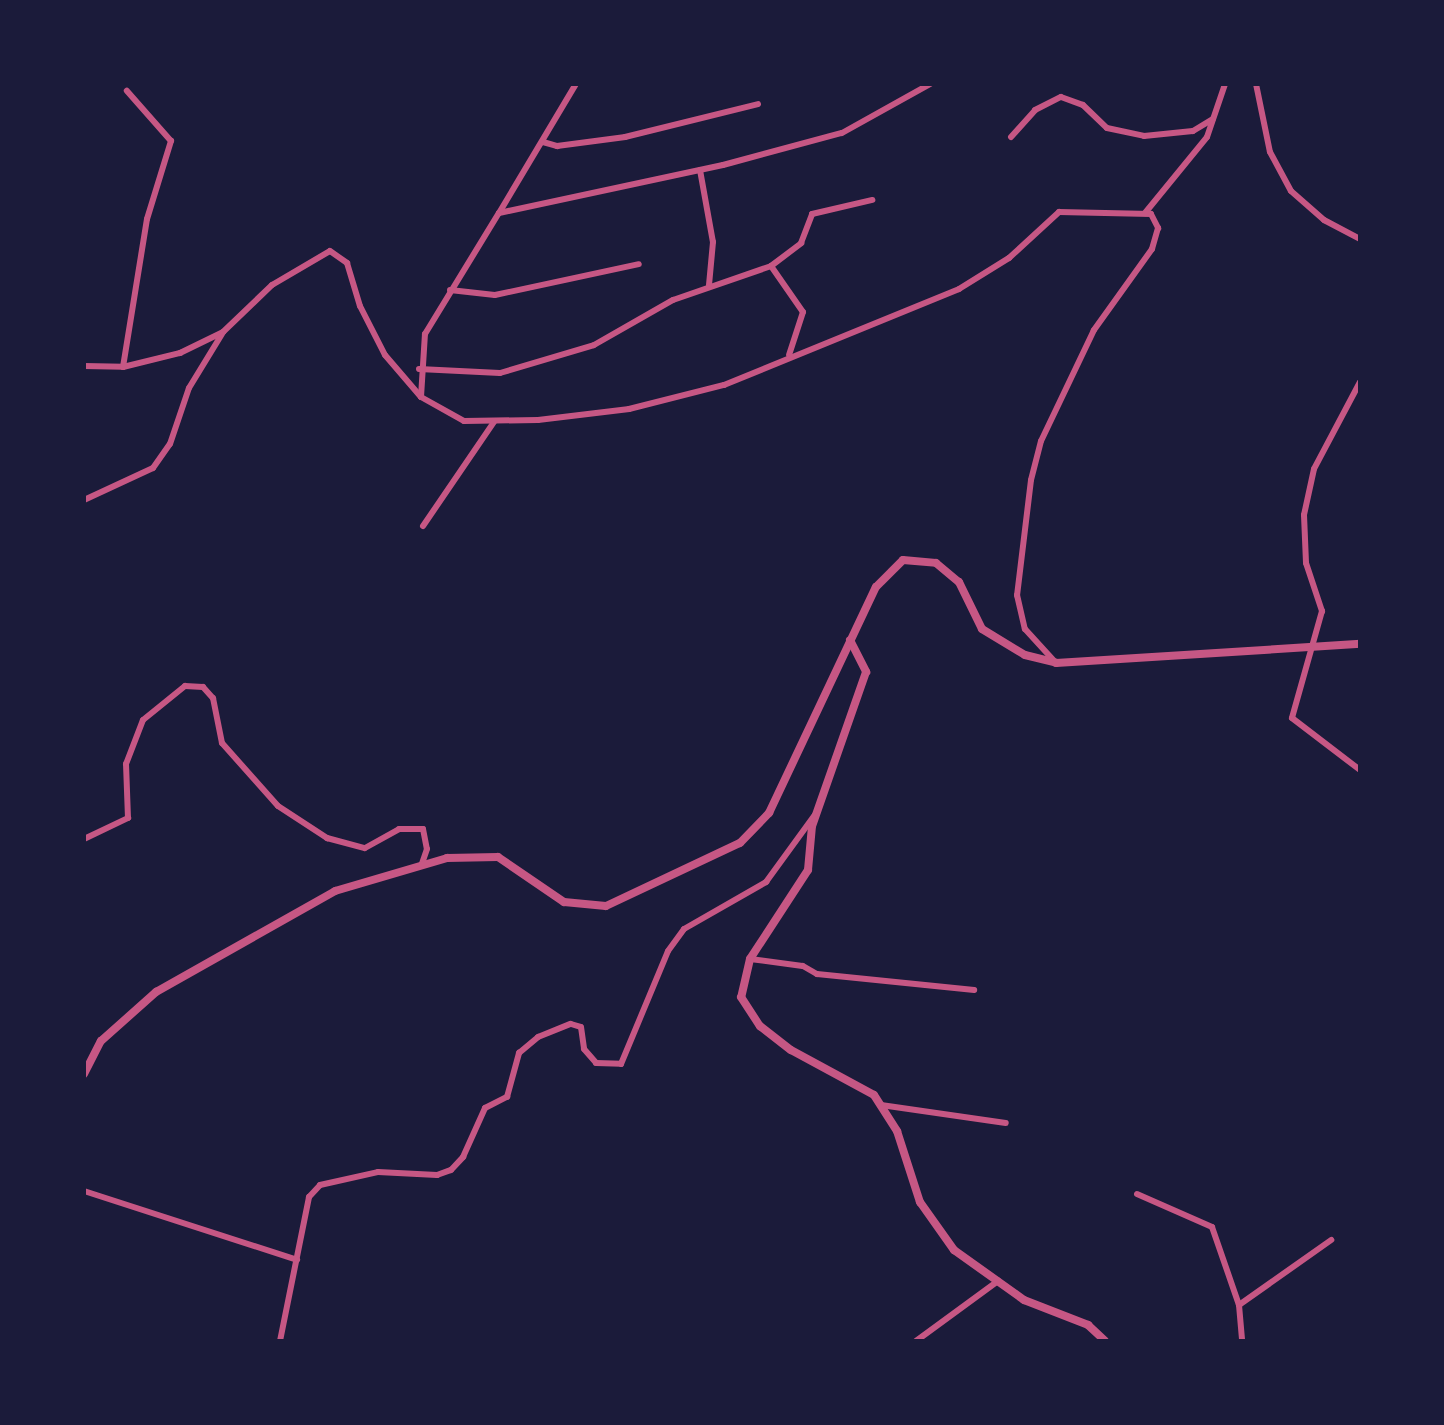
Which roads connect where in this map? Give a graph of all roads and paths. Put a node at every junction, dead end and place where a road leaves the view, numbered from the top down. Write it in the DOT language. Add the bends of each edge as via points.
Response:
graph roads {
  1 [pos="576,84"];
  2 [pos="930,84"];
  3 [pos="1225,84"];
  4 [pos="1256,84"];
  5 [pos="127,91"];
  6 [pos="758,104"];
  7 [pos="1213,119"];
  8 [pos="1011,137"];
  9 [pos="543,142"];
  10 [pos="700,170"];
  11 [pos="872,200"];
  12 [pos="499,213"];
  13 [pos="1145,213"];
  14 [pos="1360,239"];
  15 [pos="639,264"];
  16 [pos="771,266"];
  17 [pos="709,285"];
  18 [pos="450,290"];
  19 [pos="223,332"];
  20 [pos="789,355"];
  21 [pos="84,366"];
  22 [pos="123,367"];
  23 [pos="419,369"];
  24 [pos="1360,382"];
  25 [pos="421,397"];
  26 [pos="494,422"];
  27 [pos="84,500"];
  28 [pos="423,526"];
  29 [pos="850,640"];
  30 [pos="1360,644"];
  31 [pos="1315,648"];
  32 [pos="1056,663"];
  33 [pos="1360,770"];
  34 [pos="816,813"];
  35 [pos="84,839"];
  36 [pos="421,866"];
  37 [pos="750,959"];
  38 [pos="974,990"];
  39 [pos="84,1074"];
  40 [pos="881,1105"];
  41 [pos="1006,1123"];
  42 [pos="84,1191"];
  43 [pos="1137,1194"];
  44 [pos="1331,1240"];
  45 [pos="297,1260"];
  46 [pos="998,1281"];
  47 [pos="1239,1305"];
  48 [pos="280,1341"];
  49 [pos="916,1341"];
  50 [pos="1105,1341"];
  51 [pos="1242,1341"];
  1 -- 9 [label="street"];
  2 -- 10 [label="street" via="842,133"];
  3 -- 7 [label="street"];
  4 -- 14 [label="street" via="1270,152 1291,191 1324,220"];
  5 -- 22 [label="street" via="171,141 147,219"];
  6 -- 9 [label="street" via="625,137 557,146"];
  7 -- 8 [label="street" via="1193,131 1144,136 1107,128 1083,105 1061,97 1035,110"];
  7 -- 13 [label="street" via="1195,155"];
  9 -- 12 [label="street"];
  10 -- 12 [label="street"];
  10 -- 17 [label="street" via="713,242"];
  11 -- 16 [label="street" via="812,214 801,243"];
  12 -- 18 [label="street"];
  13 -- 20 [label="street" via="1059,212 1009,258 959,289"];
  13 -- 32 [label="street" via="1158,228 1152,249 1094,330 1041,441 1031,480 1017,595 1025,629"];
  15 -- 18 [label="street" via="495,295"];
  16 -- 17 [label="street"];
  16 -- 20 [label="street" via="803,312"];
  17 -- 23 [label="street" via="594,345 539,363 500,373"];
  18 -- 23 [label="street" via="425,334"];
  19 -- 22 [label="street" via="180,353"];
  19 -- 25 [label="street" via="272,285 330,251 347,263 360,306 385,355"];
  19 -- 27 [label="street" via="189,388 170,444 153,468"];
  20 -- 26 [label="street" via="724,385 629,409"];
  21 -- 22 [label="street"];
  23 -- 25 [label="street"];
  24 -- 31 [label="street" via="1314,469 1304,515 1306,563 1322,611"];
  25 -- 26 [label="street" via="464,421"];
  26 -- 28 [label="street"];
  29 -- 32 [label="street" via="876,587 903,560 936,563 959,582 982,629 1025,655"];
  29 -- 34 [label="street" via="866,672"];
  29 -- 36 [label="street" via="769,813 740,843 606,906 564,902 498,857 447,858"];
  30 -- 31 [label="street"];
  31 -- 32 [label="street"];
  31 -- 33 [label="street" via="1292,718"];
  34 -- 37 [label="street" via="808,870"];
  34 -- 45 [label="street" via="766,882 684,929 668,951 621,1064 596,1063 584,1049 581,1027 571,1024 538,1037 519,1053 507,1097 485,1108 463,1157 451,1170 437,1175 378,1172 320,1185 309,1197"];
  35 -- 36 [label="street" via="128,818 131,802 123,779 143,720 185,686 203,687 213,698 222,743 278,806 327,838 365,848 399,829 423,829 427,849"];
  36 -- 39 [label="street" via="335,891 156,992 101,1041"];
  37 -- 38 [label="street" via="803,966 817,974"];
  37 -- 40 [label="street" via="741,997 760,1026 791,1050 874,1095"];
  40 -- 41 [label="street"];
  40 -- 46 [label="street" via="897,1131 920,1202 954,1250"];
  42 -- 45 [label="street"];
  43 -- 47 [label="street" via="1212,1227"];
  44 -- 47 [label="street"];
  45 -- 48 [label="street"];
  46 -- 49 [label="street"];
  46 -- 50 [label="street" via="1024,1300 1088,1325"];
  47 -- 51 [label="street"];
}
